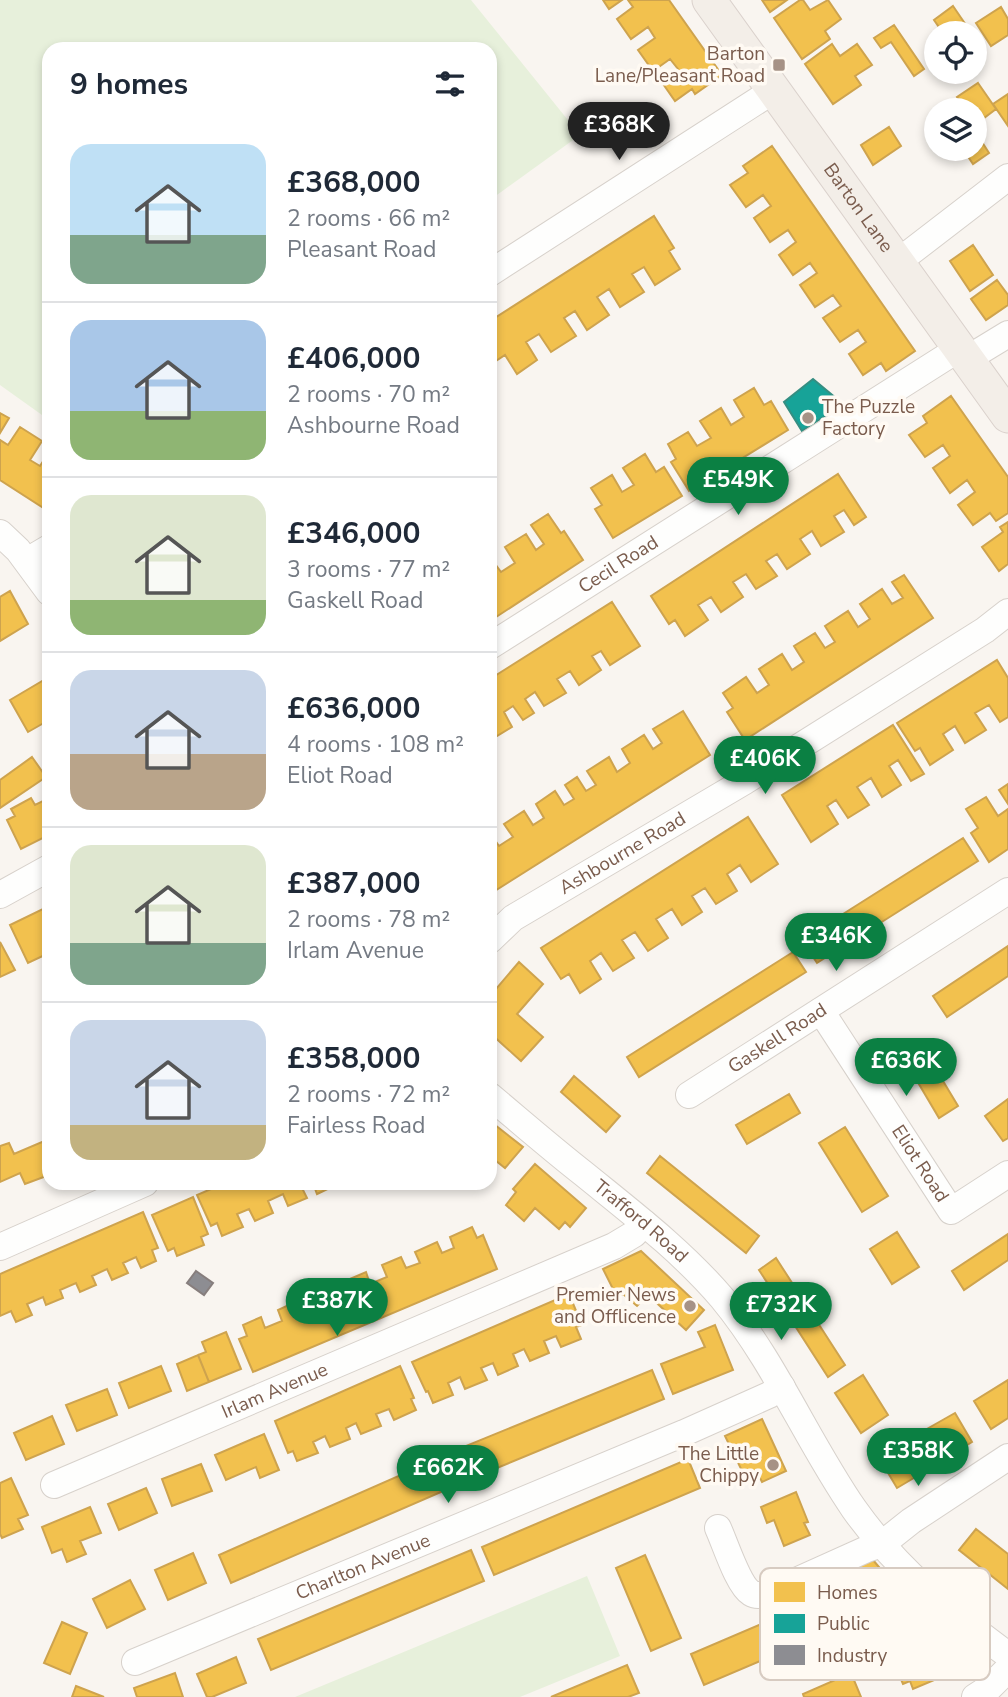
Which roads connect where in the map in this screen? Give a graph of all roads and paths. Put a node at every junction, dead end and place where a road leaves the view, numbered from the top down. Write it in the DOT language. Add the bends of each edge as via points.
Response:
graph roads {
  1 [pos="709,0"];
  2 [pos="774,90"];
  3 [pos="1008,177"];
  4 [pos="899,261"];
  5 [pos="497,268"];
  6 [pos="1008,334"];
  7 [pos="964,354"];
  8 [pos="1008,416"];
  9 [pos="0,533"];
  10 [pos="38,555"];
  11 [pos="1008,612"];
  12 [pos="497,642"];
  13 [pos="42,872"];
  14 [pos="1008,891"];
  15 [pos="0,895"];
  16 [pos="497,933"];
  17 [pos="821,1011"];
  18 [pos="689,1095"];
  19 [pos="497,1102"];
  20 [pos="1008,1174"];
  21 [pos="129,1190"];
  22 [pos="644,1223"];
  23 [pos="0,1247"];
  24 [pos="782,1387"];
  25 [pos="1008,1457"];
  26 [pos="54,1485"];
  27 [pos="718,1528"];
  28 [pos="882,1544"];
  29 [pos="825,1568"];
  30 [pos="906,1568"];
  31 [pos="760,1595"];
  32 [pos="990,1641"];
  33 [pos="1008,1655"];
  34 [pos="135,1662"];
  35 [pos="1008,1670"];
  36 [pos="975,1697"];
  1 -- 2 [label="main road, Barton Lane"];
  2 -- 4 [label="main road, Barton Lane"];
  2 -- 5 [label="street"];
  3 -- 4 [label="street"];
  4 -- 7 [label="main road, Barton Lane"];
  6 -- 7 [label="street, Cecil Road"];
  7 -- 8 [label="main road, Barton Lane"];
  7 -- 12 [label="street, Cecil Road"];
  9 -- 10 [label="street"];
  11 -- 16 [label="street, Ashbourne Road" via="745,781 513,918"];
  13 -- 15 [label="street"];
  14 -- 17 [label="street, Gaskell Road"];
  17 -- 18 [label="street, Gaskell Road"];
  17 -- 20 [label="street, Eliot Road" via="951,1211"];
  19 -- 22 [label="street, Trafford Road"];
  21 -- 23 [label="street"];
  22 -- 24 [label="street, Trafford Road" via="723,1300"];
  22 -- 26 [label="street, Irlam Avenue" via="614,1246"];
  24 -- 28 [label="street, Trafford Road" via="854,1509"];
  24 -- 34 [label="street, Charlton Avenue" via="671,1438"];
  25 -- 28 [label="street"];
  27 -- 31 [label="street" via="748,1592"];
  28 -- 29 [label="street"];
  28 -- 30 [label="street, Trafford Road"];
  32 -- 33 [label="street, Trafford Road"];
  35 -- 36 [label="street"];
}
